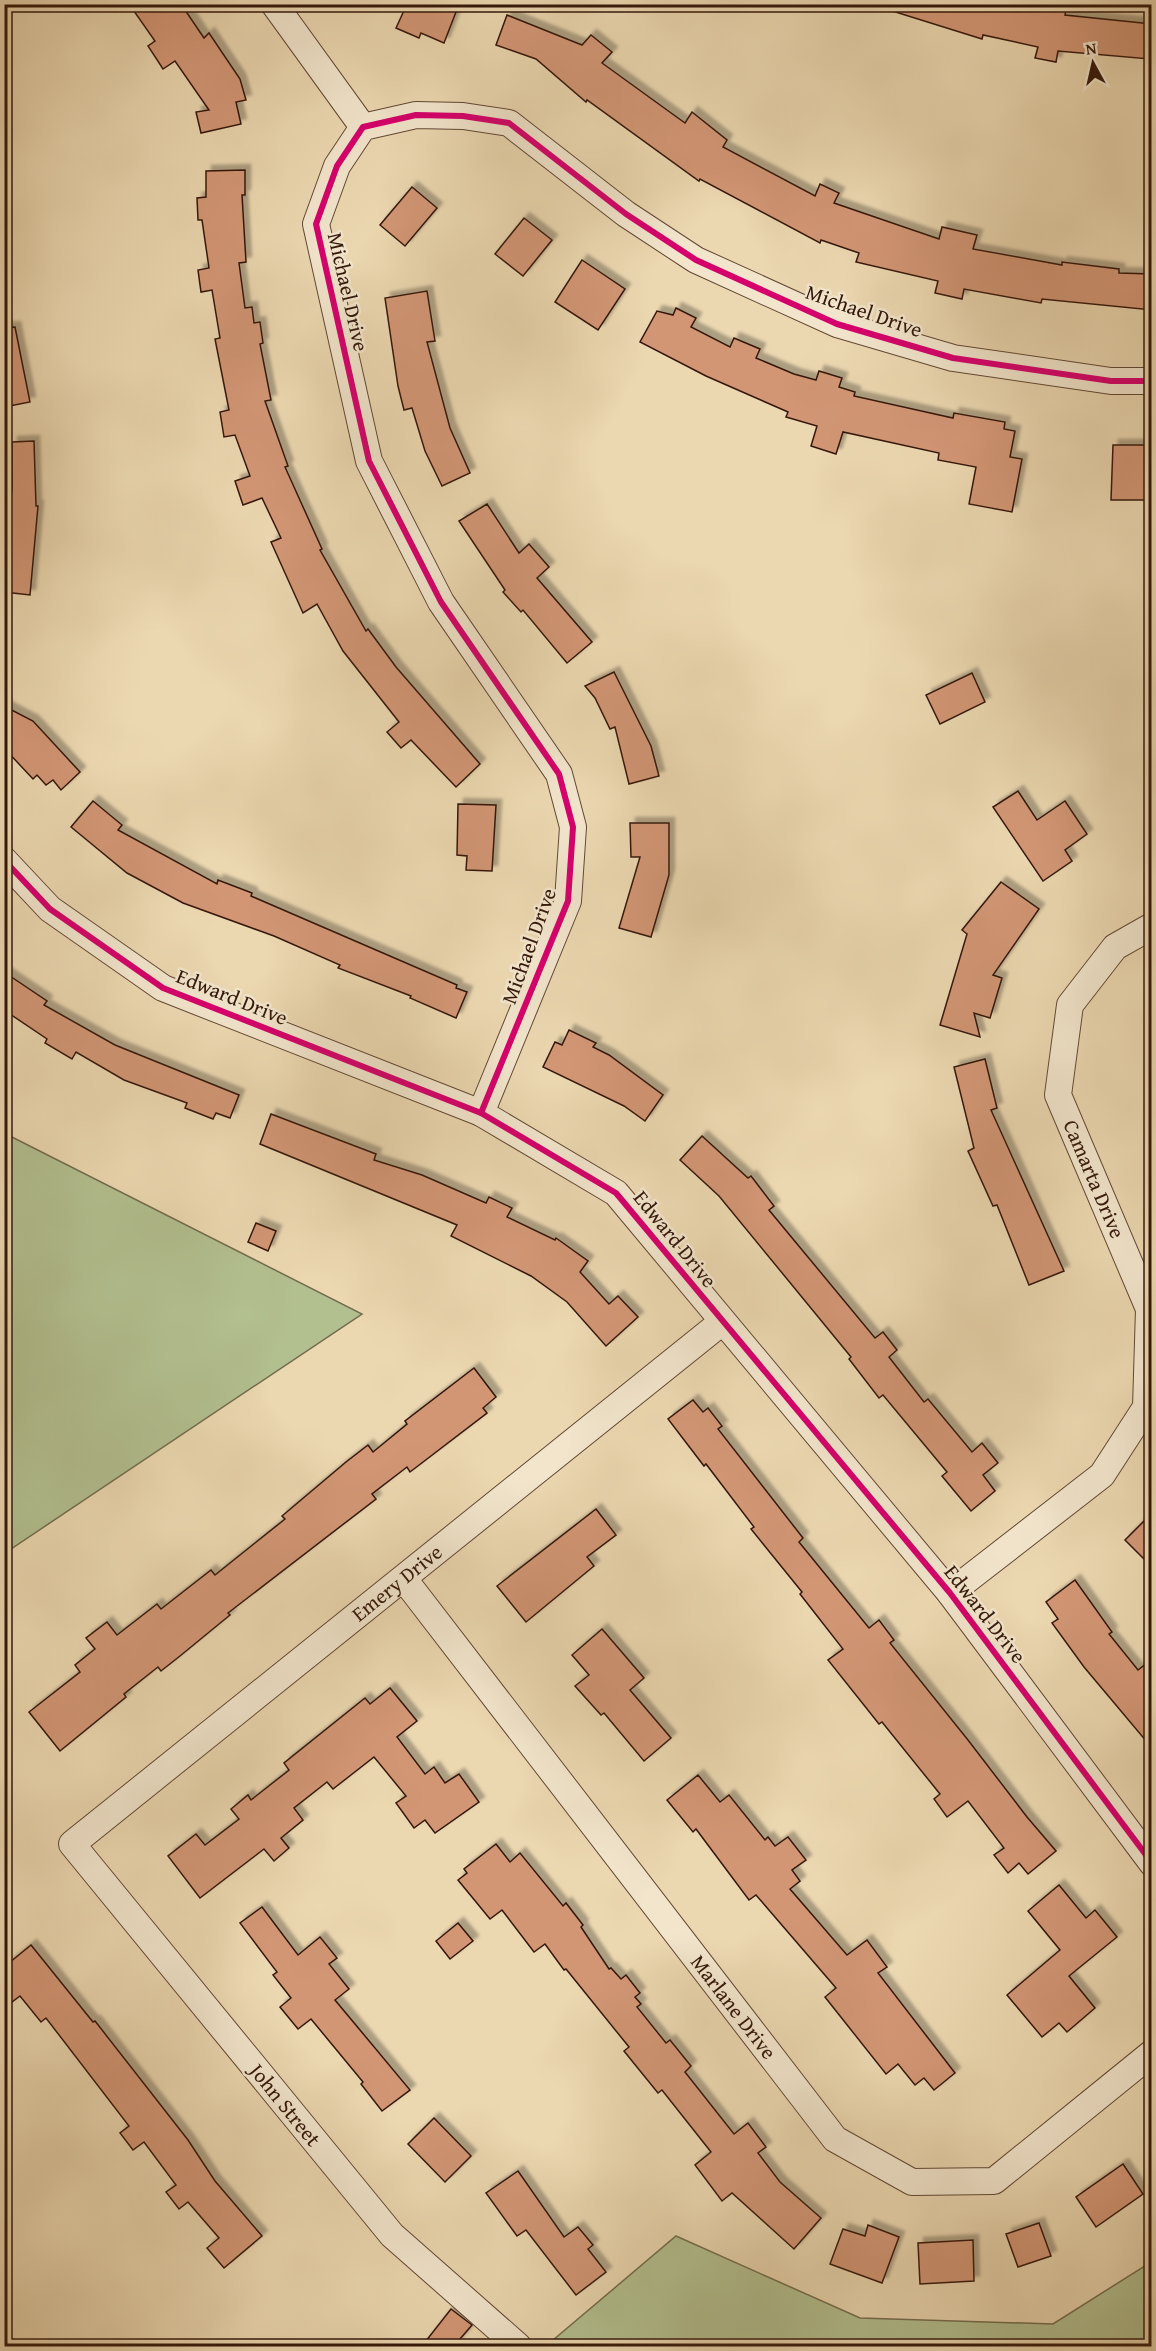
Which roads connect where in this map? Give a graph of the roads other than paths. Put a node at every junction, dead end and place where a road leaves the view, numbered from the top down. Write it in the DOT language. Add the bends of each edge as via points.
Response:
graph roads {
  1 [pos="274,4"];
  2 [pos="363,126"];
  3 [pos="1152,381"];
  4 [pos="4,860"];
  5 [pos="1152,926"];
  6 [pos="481,1113"];
  7 [pos="722,1322"];
  8 [pos="404,1579"];
  9 [pos="950,1593"];
  10 [pos="72,1844"];
  11 [pos="1149,1858"];
  12 [pos="1152,2053"];
  13 [pos="518,2346"];
  1 -- 2 [label="street"];
  2 -- 3 [label="street, Michael Drive" via="416,115 463,116 509,123 626,214 696,260 837,324 953,358 1111,381"];
  2 -- 6 [label="street, Michael Drive" via="337,166 316,224 369,461 441,602 559,774 573,827 568,901"];
  4 -- 6 [label="street, Edward Drive" via="50,909 164,988"];
  5 -- 9 [label="street, Camarta Drive" via="1115,947 1070,1005 1058,1095 1149,1309 1146,1407 1102,1475"];
  6 -- 7 [label="street, Edward Drive" via="616,1193"];
  7 -- 8 [label="street, Emery Drive"];
  7 -- 9 [label="street, Edward Drive"];
  8 -- 10 [label="street, Emery Drive"];
  8 -- 12 [label="street, Marlane Drive" via="835,2139 912,2182 993,2181"];
  9 -- 11 [label="street, Edward Drive"];
  10 -- 13 [label="street, John Street" via="392,2235"];
}
